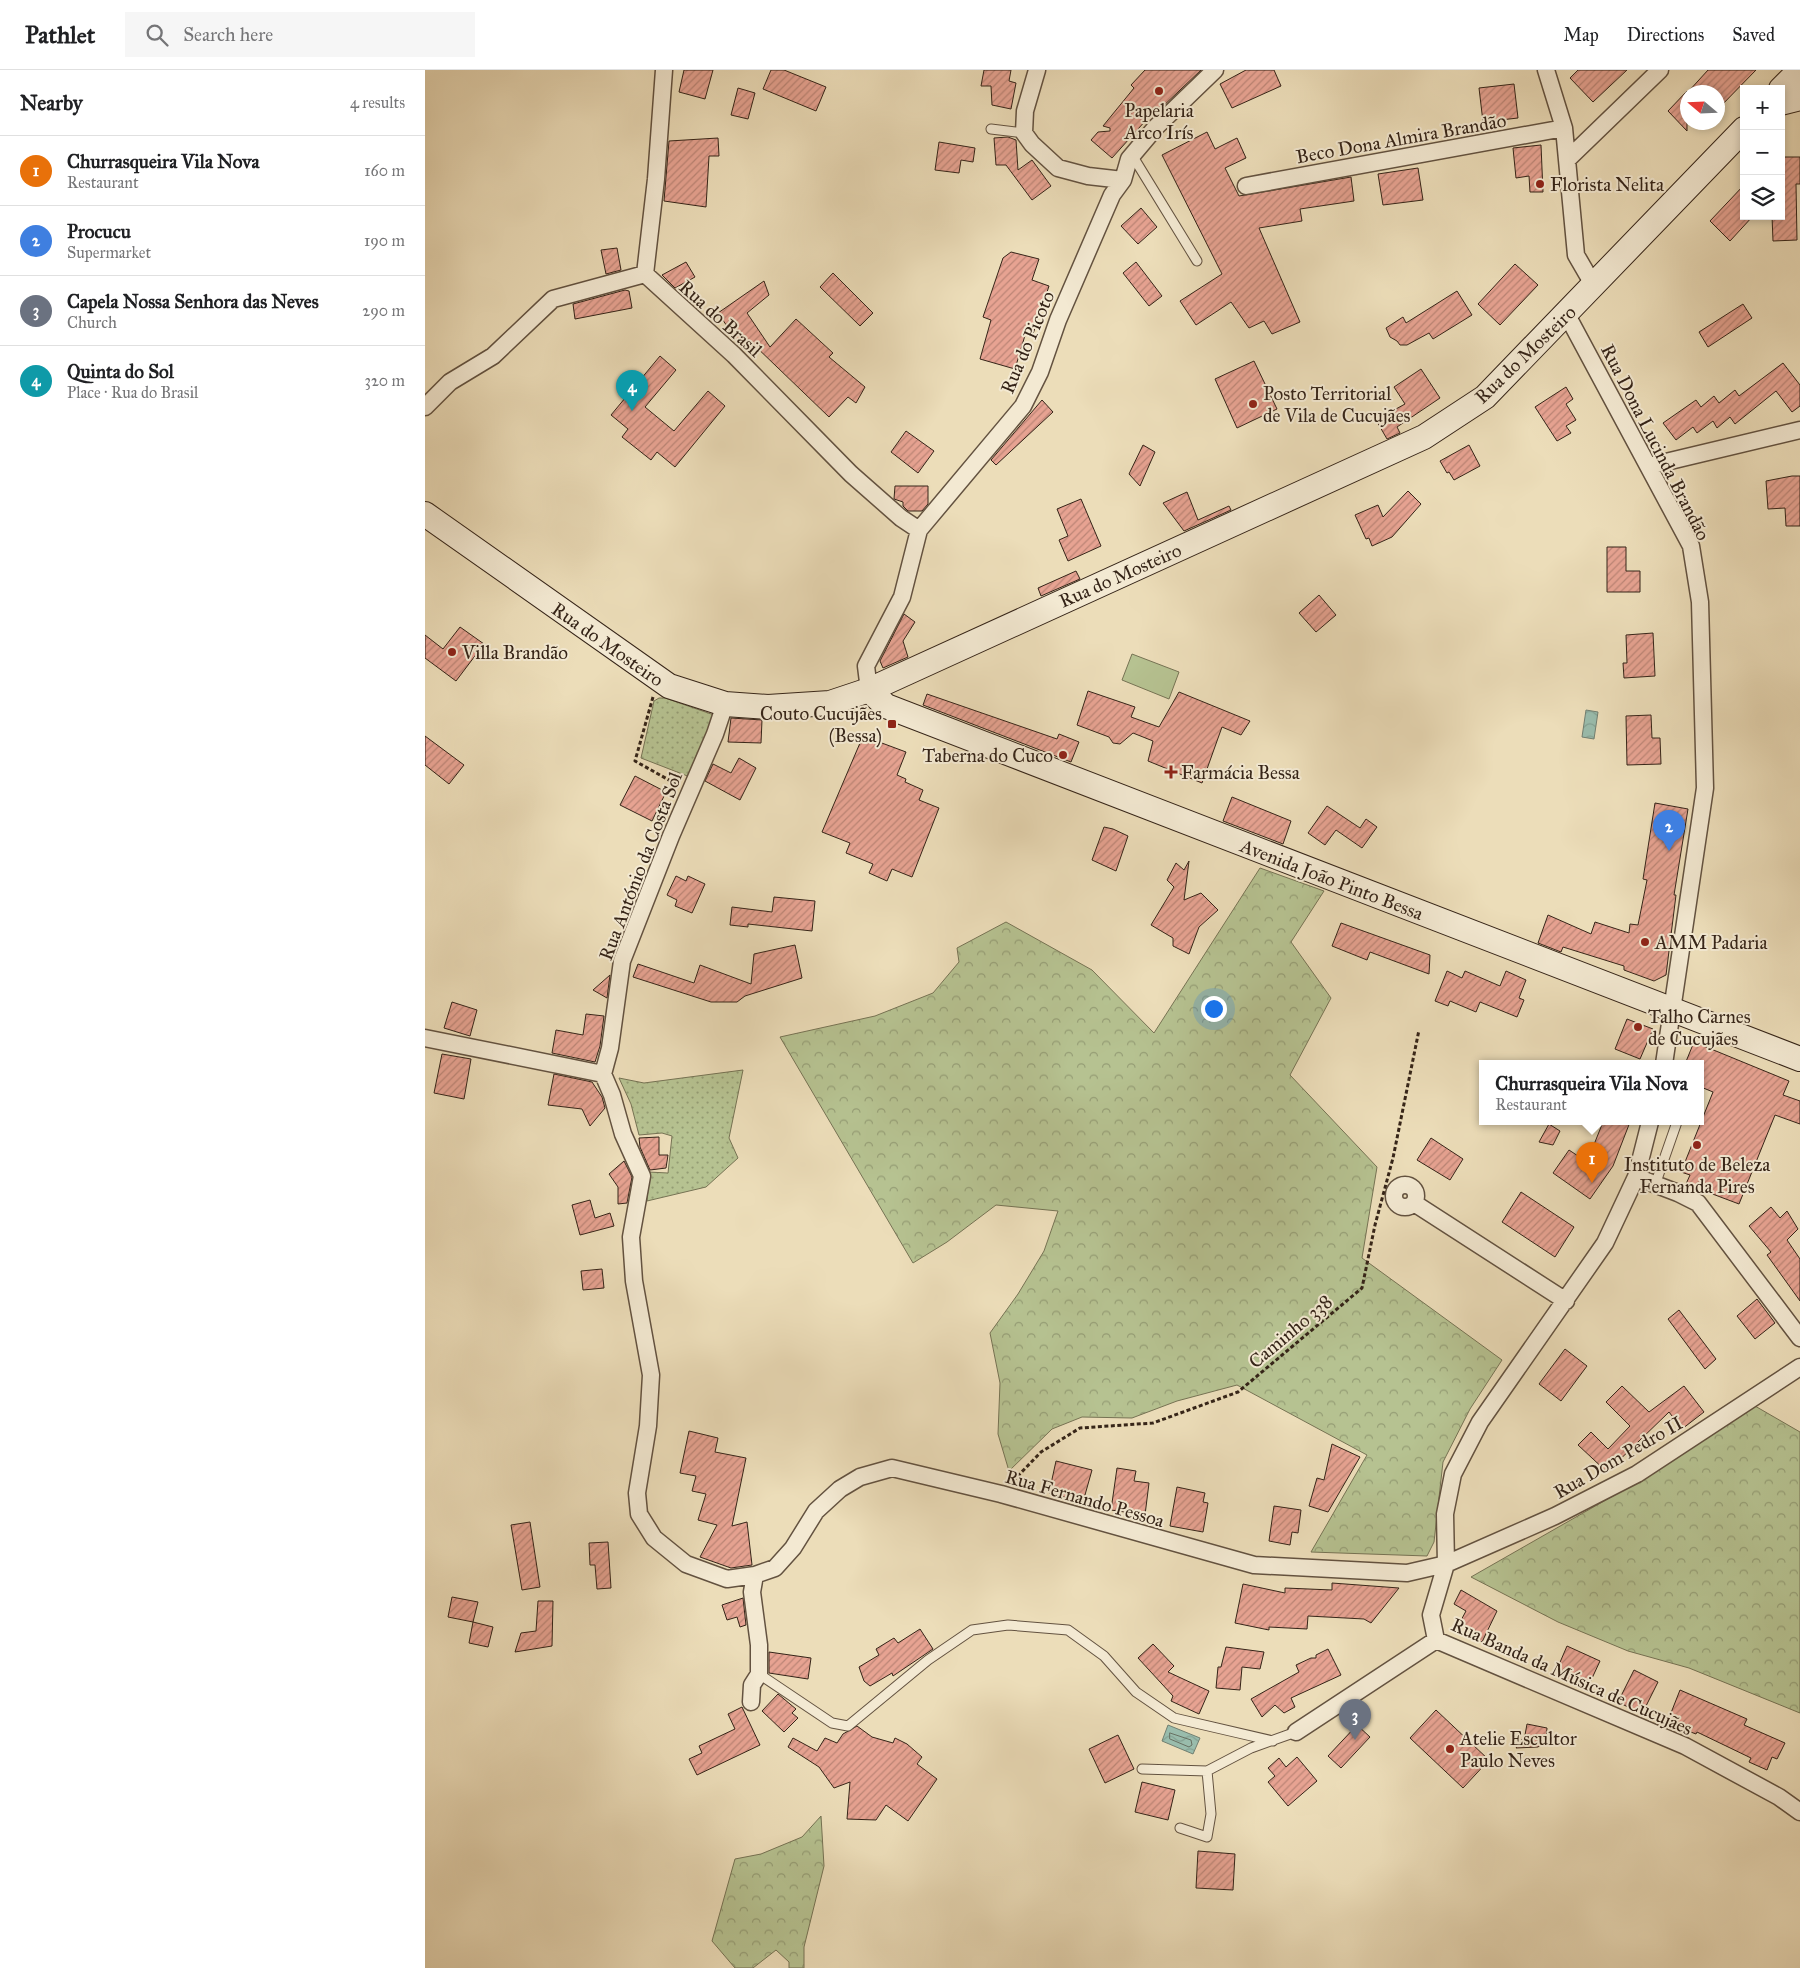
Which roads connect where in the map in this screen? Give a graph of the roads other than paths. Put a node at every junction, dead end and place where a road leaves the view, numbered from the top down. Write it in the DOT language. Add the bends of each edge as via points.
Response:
graph roads {
  1 [pos="664,70"];
  2 [pos="1037,70"];
  3 [pos="1215,70"];
  4 [pos="1546,70"];
  5 [pos="1660,70"];
  6 [pos="1800,70"];
  7 [pos="1785,85"];
  8 [pos="1800,98"];
  9 [pos="1785,102"];
  10 [pos="1564,128"];
  11 [pos="991,129"];
  12 [pos="1743,130"];
  13 [pos="1024,133"];
  14 [pos="1132,155"];
  15 [pos="1568,159"];
  16 [pos="1123,180"];
  17 [pos="1246,186"];
  18 [pos="1197,261"];
  19 [pos="645,274"];
  20 [pos="1594,286"];
  21 [pos="1567,315"];
  22 [pos="425,406"];
  23 [pos="1800,430"];
  24 [pos="1649,466"];
  25 [pos="425,514"];
  26 [pos="919,530"];
  27 [pos="869,690"];
  28 [pos="725,704"];
  29 [pos="1673,1009"];
  30 [pos="425,1038"];
  31 [pos="1800,1059"];
  32 [pos="1665,1060"];
  33 [pos="603,1074"];
  34 [pos="1649,1125"];
  35 [pos="1676,1125"];
  36 [pos="1636,1177"];
  37 [pos="1655,1184"];
  38 [pos="1414,1203"];
  39 [pos="1566,1301"];
  40 [pos="1800,1338"];
  41 [pos="1800,1367"];
  42 [pos="1446,1564"];
  43 [pos="755,1574"];
  44 [pos="1436,1640"];
  45 [pos="759,1674"];
  46 [pos="751,1702"];
  47 [pos="1296,1732"];
  48 [pos="1273,1741"];
  49 [pos="1143,1769"];
  50 [pos="1207,1770"];
  51 [pos="1800,1812"];
  52 [pos="1180,1828"];
  1 -- 19 [label="street"];
  2 -- 13 [label="street" via="1025,111"];
  3 -- 14 [label="street, Rua do Picoto"];
  4 -- 10 [label="street"];
  5 -- 15 [label="street"];
  6 -- 7 [label="main road"];
  8 -- 9 [label="main road"];
  10 -- 15 [label="street"];
  10 -- 17 [label="street, Beco Dona Almira Brandão"];
  11 -- 13 [label="lane"];
  12 -- 20 [label="main road, Rua do Mosteiro"];
  13 -- 16 [label="street" via="1058,168"];
  14 -- 16 [label="street, Rua do Picoto"];
  14 -- 18 [label="lane"];
  15 -- 20 [label="street" via="1576,255"];
  16 -- 26 [label="street, Rua do Picoto" via="1112,195 1058,320 1041,372 1023,406"];
  19 -- 22 [label="street" via="553,299 493,356 450,382"];
  19 -- 26 [label="street, Rua do Brasil" via="734,355 851,474"];
  20 -- 21 [label="main road, Rua do Mosteiro"];
  21 -- 24 [label="street, Rua Dona Lucinda Brandão"];
  21 -- 27 [label="main road, Rua do Mosteiro" via="1485,397 1424,437"];
  23 -- 24 [label="street"];
  24 -- 29 [label="street, Rua Dona Lucinda Brandão" via="1691,546 1700,602 1705,788"];
  25 -- 28 [label="main road, Rua do Mosteiro" via="669,686"];
  26 -- 27 [label="street, Rua do Picoto" via="902,597 866,666"];
  27 -- 28 [label="main road, Rua do Mosteiro" via="830,703"];
  27 -- 29 [label="main road, Avenida João Pinto Bessa" via="886,706"];
  28 -- 33 [label="street, Rua António da Costa Sol" via="622,961 610,1048"];
  29 -- 31 [label="main road, Avenida João Pinto Bessa"];
  29 -- 32 [label="street"];
  30 -- 33 [label="street"];
  33 -- 43 [label="street" via="623,1134 642,1176 631,1237 634,1281 651,1375 649,1426 637,1493 639,1514 654,1538 686,1564 727,1579"];
  34 -- 36 [label="street, Rua Banda da Música de Cucujães"];
  35 -- 37 [label="lane"];
  36 -- 37 [label="street"];
  36 -- 39 [label="street, Rua Banda da Música de Cucujães" via="1605,1243"];
  37 -- 40 [label="street" via="1698,1203"];
  38 -- 39 [label="street"];
  39 -- 42 [label="street, Rua Banda da Música de Cucujães" via="1480,1422 1453,1474 1445,1514"];
  41 -- 42 [label="street, Rua Dom Pedro II" via="1637,1474 1555,1516"];
  42 -- 43 [label="street, Rua Fernando Pessoa" via="1407,1573 1254,1566 1001,1494 892,1468 860,1477 840,1489 816,1511 793,1548 775,1568"];
  42 -- 44 [label="street, Rua Banda da Música de Cucujães" via="1431,1616"];
  43 -- 45 [label="street" via="752,1592"];
  44 -- 47 [label="street"];
  44 -- 51 [label="street, Rua Banda da Música de Cucujães" via="1685,1746 1779,1796"];
  45 -- 46 [label="street" via="752,1685"];
  45 -- 48 [label="lane" via="832,1723 848,1726 928,1660 972,1630 1008,1625 1068,1630 1104,1656 1136,1692 1174,1718"];
  47 -- 48 [label="lane"];
  48 -- 50 [label="lane"];
  49 -- 50 [label="lane"];
  50 -- 52 [label="lane" via="1211,1814 1207,1837"];
}
